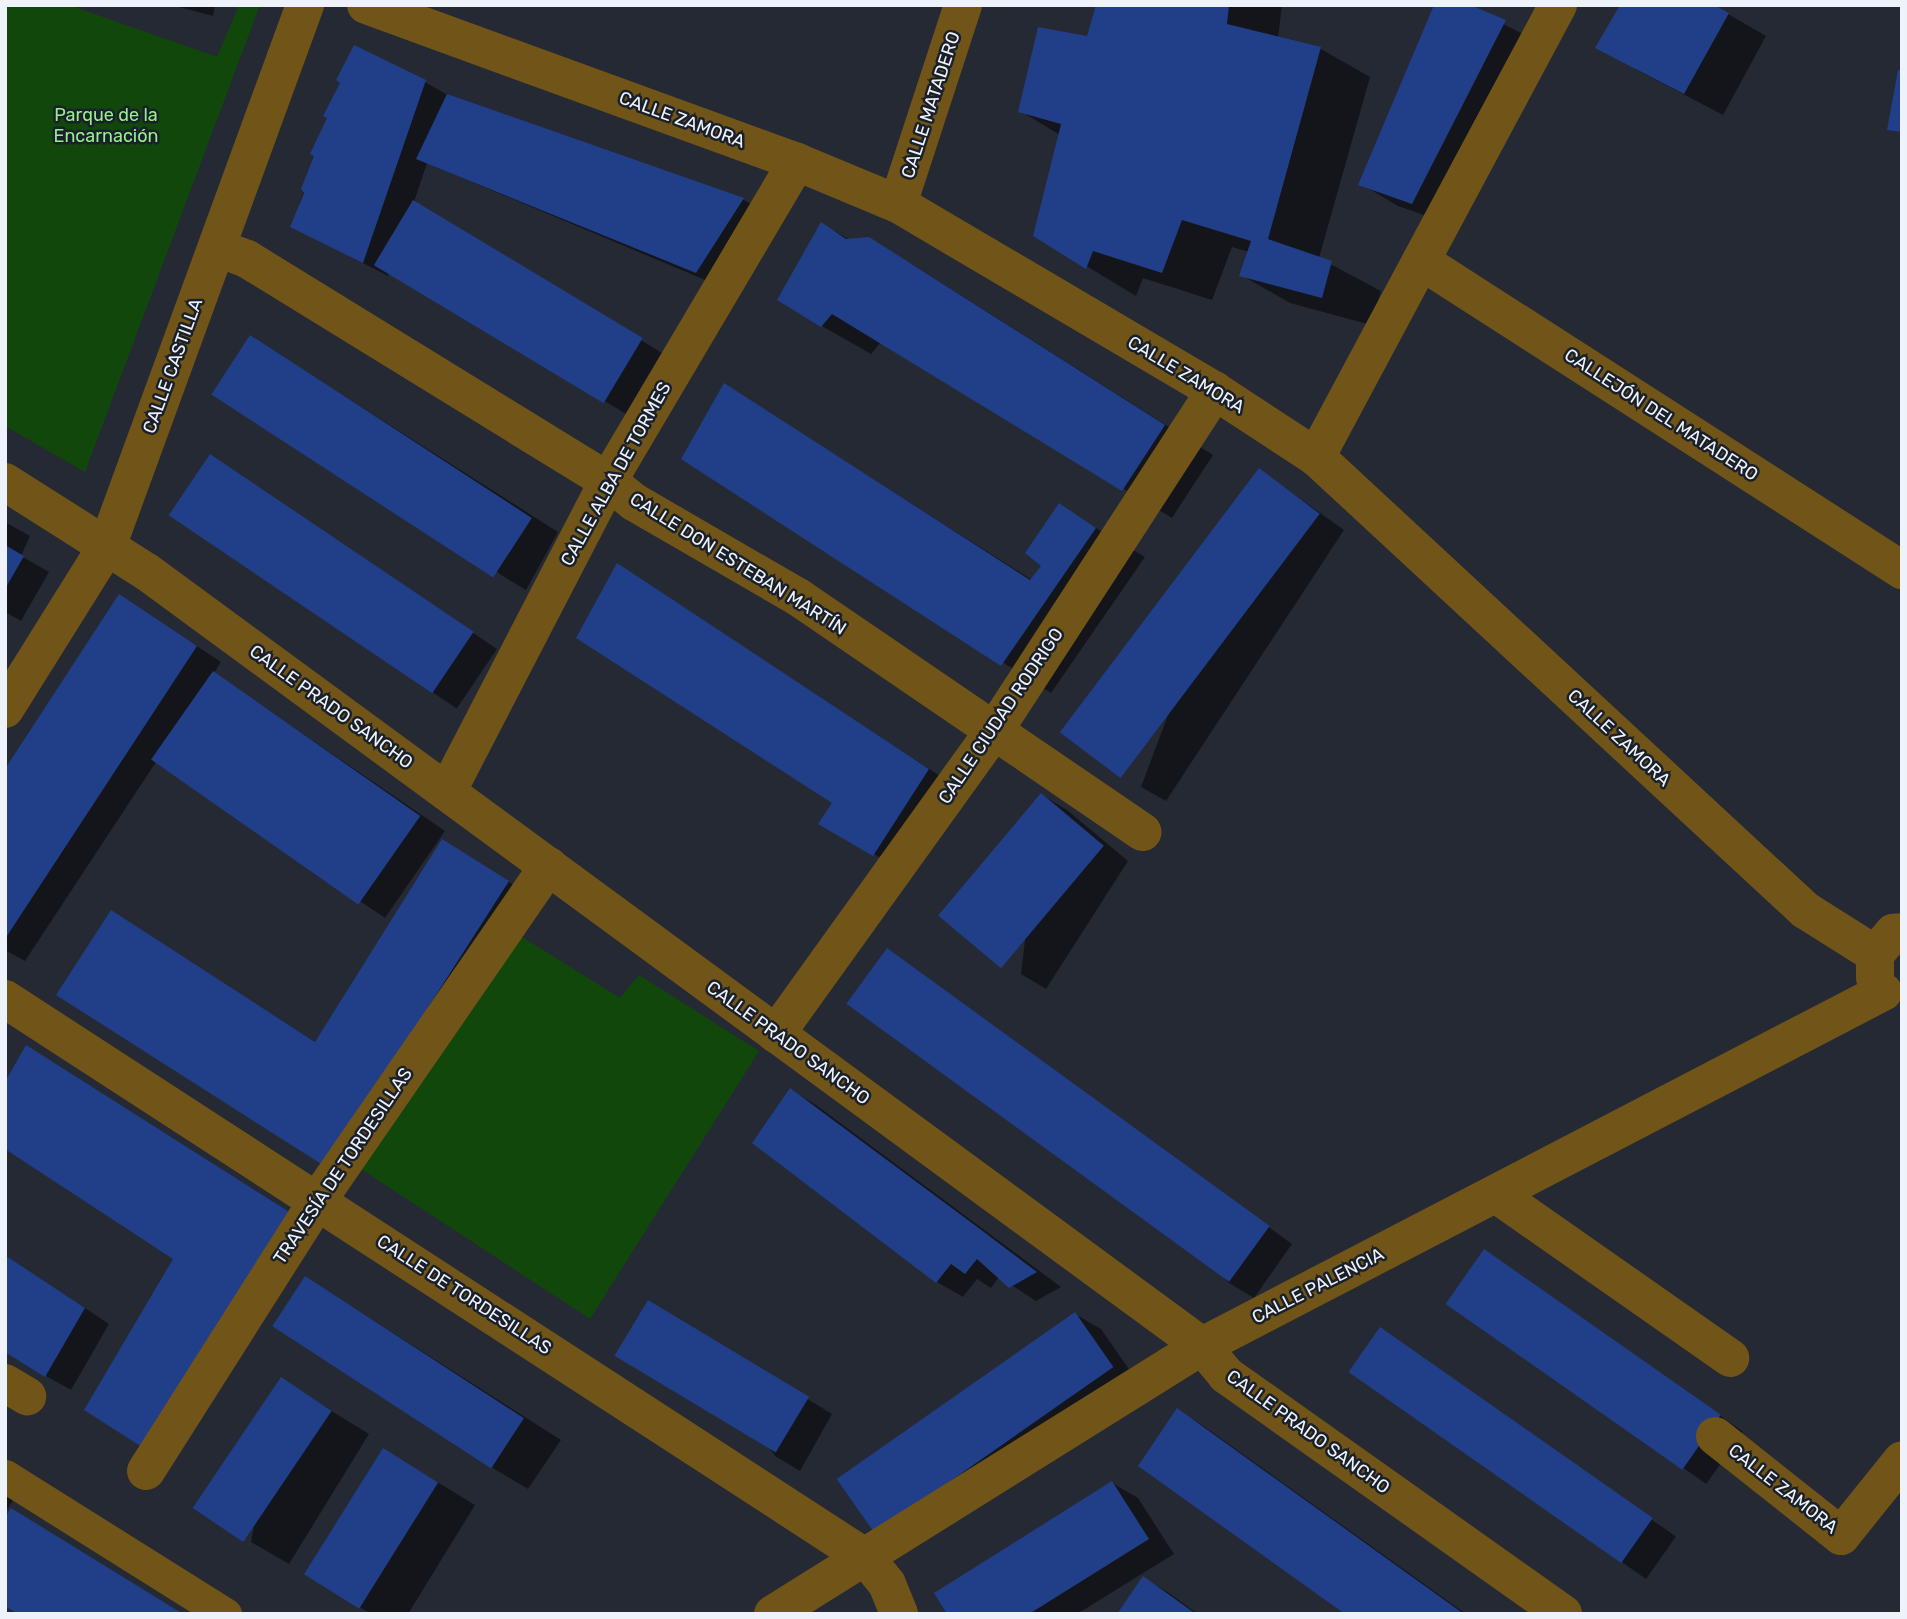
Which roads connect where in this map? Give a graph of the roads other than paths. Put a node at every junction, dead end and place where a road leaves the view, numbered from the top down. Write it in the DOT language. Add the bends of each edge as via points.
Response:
graph roads {
  1 [pos="305,5"];
  2 [pos="366,5"];
  3 [pos="963,5"];
  4 [pos="1558,5"];
  5 [pos="797,162"];
  6 [pos="898,204"];
  7 [pos="217,248"];
  8 [pos="1421,261"];
  9 [pos="1215,390"];
  10 [pos="1315,457"];
  11 [pos="608,481"];
  12 [pos="5,482"];
  13 [pos="108,544"];
  14 [pos="1902,570"];
  15 [pos="5,709"];
  16 [pos="994,731"];
  17 [pos="447,792"];
  18 [pos="1143,832"];
  19 [pos="548,866"];
  20 [pos="1888,943"];
  21 [pos="1892,997"];
  22 [pos="5,999"];
  23 [pos="776,1034"];
  24 [pos="1496,1194"];
  25 [pos="318,1199"];
  26 [pos="1202,1346"];
  27 [pos="1730,1358"];
  28 [pos="1715,1436"];
  29 [pos="1902,1460"];
  30 [pos="146,1471"];
  31 [pos="7,1480"];
  32 [pos="866,1558"];
  33 [pos="225,1614"];
  34 [pos="773,1614"];
  35 [pos="899,1614"];
  36 [pos="1563,1614"];
  1 -- 7 [label="street, CALLE CASTILLA"];
  2 -- 5 [label="street, CALLE ZAMORA"];
  3 -- 6 [label="street, CALLE MATADERO"];
  4 -- 8 [label="street"];
  5 -- 6 [label="street, CALLE ZAMORA"];
  5 -- 11 [label="street, CALLE ALBA DE TORMES"];
  6 -- 9 [label="street, CALLE ZAMORA"];
  7 -- 11 [label="street, CALLE DON ESTEBAN MARTÍN" via="247,260"];
  7 -- 13 [label="street, CALLE CASTILLA"];
  8 -- 10 [label="street"];
  8 -- 14 [label="street, CALLEJÓN DEL MATADERO"];
  9 -- 10 [label="street, CALLE ZAMORA"];
  9 -- 16 [label="street, CALLE CIUDAD RODRIGO"];
  10 -- 20 [label="street, CALLE ZAMORA" via="1805,910"];
  11 -- 16 [label="street, CALLE DON ESTEBAN MARTÍN" via="634,502 798,597"];
  11 -- 17 [label="street, CALLE ALBA DE TORMES"];
  12 -- 13 [label="street, CALLE PRADO SANCHO"];
  13 -- 15 [label="street, CALLE CASTILLA"];
  13 -- 17 [label="street, CALLE PRADO SANCHO"];
  16 -- 18 [label="street, CALLE DON ESTEBAN MARTÍN"];
  16 -- 23 [label="street, CALLE CIUDAD RODRIGO"];
  17 -- 19 [label="street, CALLE PRADO SANCHO"];
  19 -- 23 [label="street, CALLE PRADO SANCHO"];
  19 -- 25 [label="street, TRAVESÍA DE TORDESILLAS"];
  20 -- 21 [label="street" via="1874,975"];
  21 -- 24 [label="street, CALLE PALENCIA"];
  22 -- 25 [label="street, CALLE DE TORDESILLAS"];
  23 -- 26 [label="street, CALLE PRADO SANCHO"];
  24 -- 26 [label="street, CALLE PALENCIA"];
  24 -- 27 [label="street"];
  25 -- 30 [label="street, TRAVESÍA DE TORDESILLAS"];
  25 -- 32 [label="street, CALLE DE TORDESILLAS"];
  26 -- 32 [label="street, CALLE PALENCIA"];
  26 -- 36 [label="street, CALLE PRADO SANCHO" via="1226,1375"];
  28 -- 29 [label="street, CALLE ZAMORA" via="1841,1536"];
  31 -- 33 [label="street"];
  32 -- 34 [label="street, CALLE PALENCIA"];
  32 -- 35 [label="street, CALLE DE TORDESILLAS" via="887,1584"];
}
